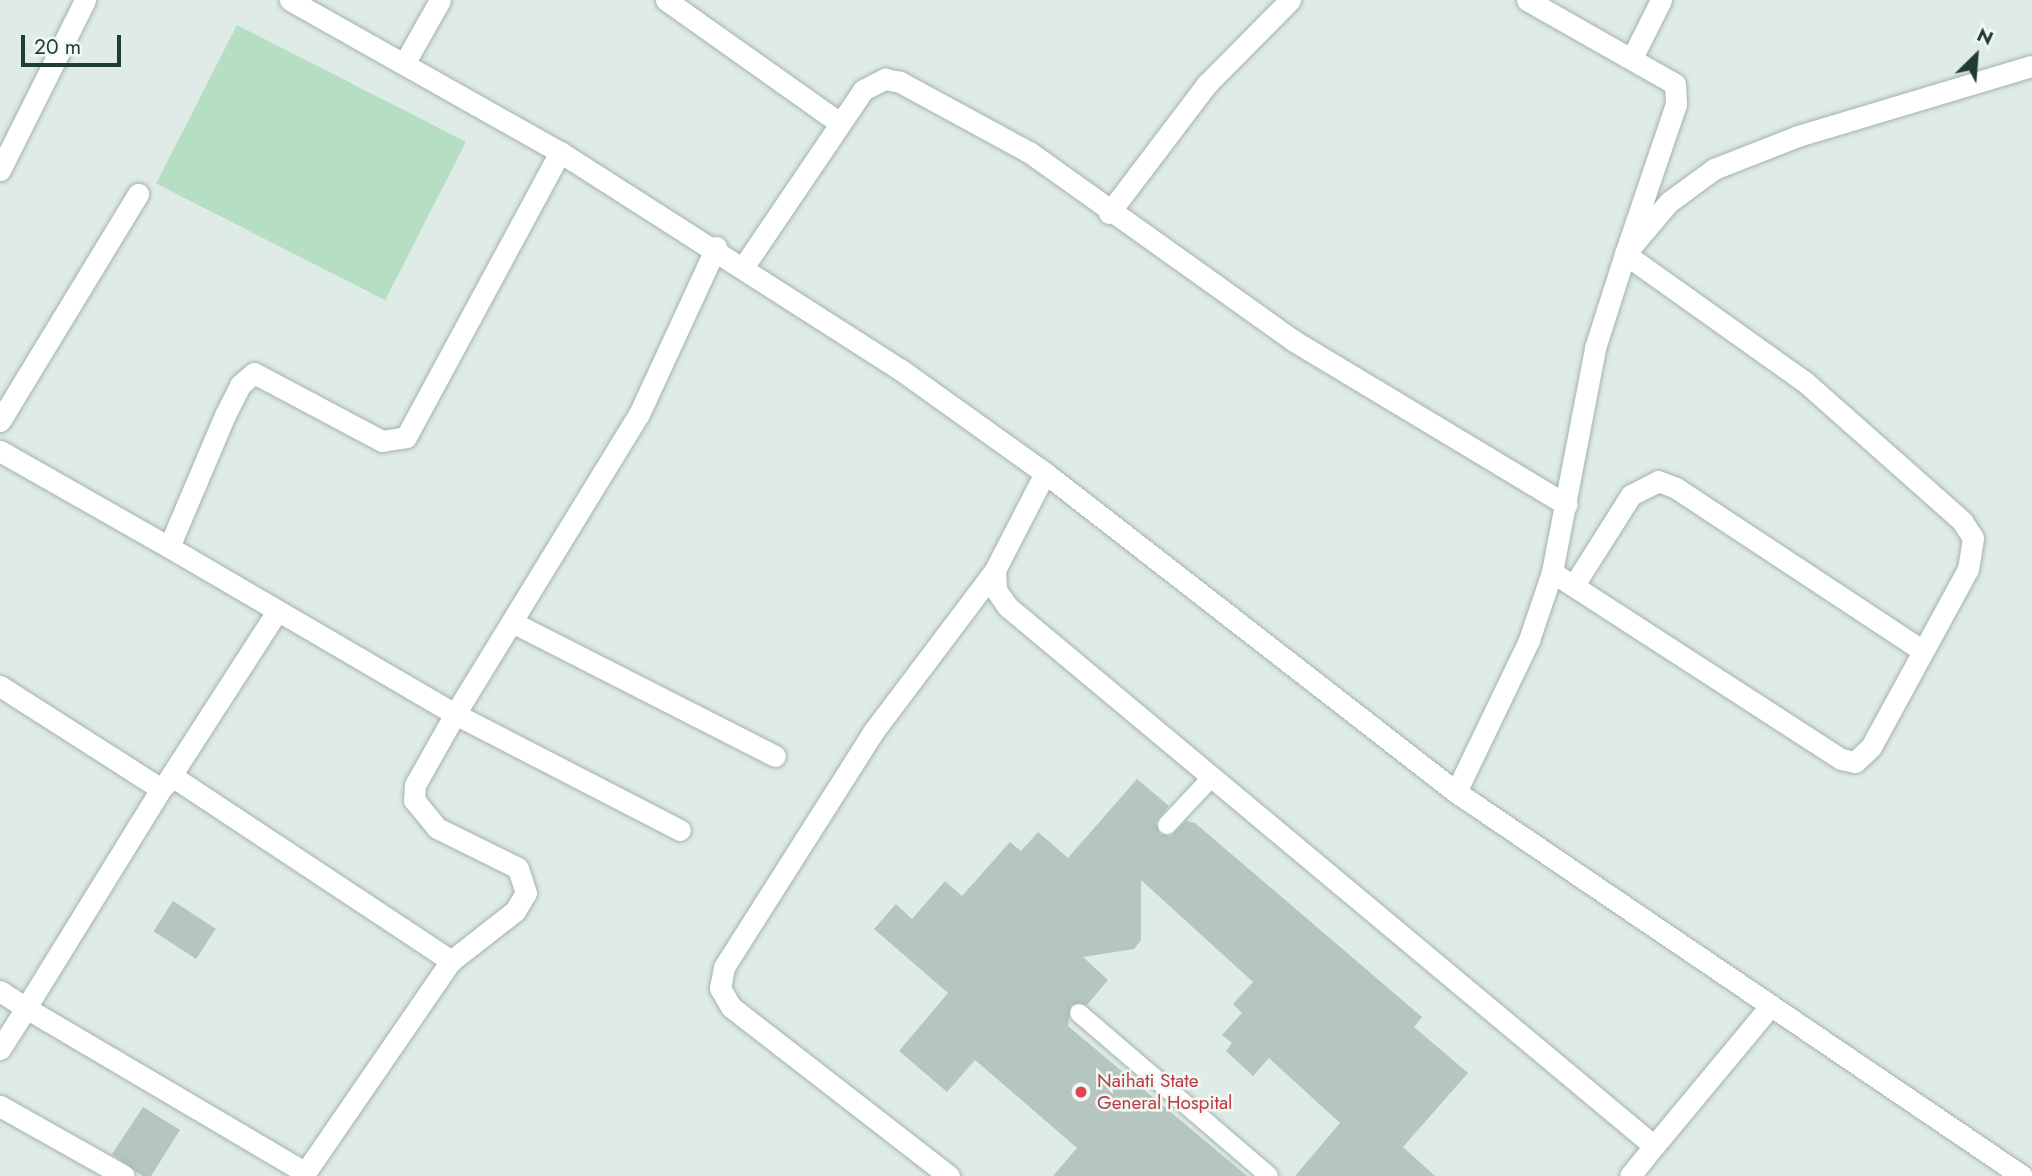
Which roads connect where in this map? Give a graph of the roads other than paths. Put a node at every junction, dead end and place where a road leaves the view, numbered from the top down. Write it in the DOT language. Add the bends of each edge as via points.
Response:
graph roads {
  1 [pos="85,0"];
  2 [pos="289,0"];
  3 [pos="440,0"];
  4 [pos="666,0"];
  5 [pos="1290,0"];
  6 [pos="1527,0"];
  7 [pos="1661,0"];
  8 [pos="1633,56"];
  9 [pos="404,64"];
  10 [pos="2032,66"];
  11 [pos="840,123"];
  12 [pos="560,152"];
  13 [pos="0,170"];
  14 [pos="138,194"];
  15 [pos="1110,214"];
  16 [pos="716,247"];
  17 [pos="1625,254"];
  18 [pos="744,267"];
  19 [pos="0,421"];
  20 [pos="0,451"];
  21 [pos="1045,472"];
  22 [pos="1567,505"];
  23 [pos="169,547"];
  24 [pos="995,570"];
  25 [pos="1552,572"];
  26 [pos="1574,585"];
  27 [pos="276,613"];
  28 [pos="512,622"];
  29 [pos="1922,650"];
  30 [pos="0,686"];
  31 [pos="455,714"];
  32 [pos="775,756"];
  33 [pos="1211,778"];
  34 [pos="167,782"];
  35 [pos="1456,792"];
  36 [pos="1167,825"];
  37 [pos="680,830"];
  38 [pos="451,961"];
  39 [pos="0,991"];
  40 [pos="1772,1006"];
  41 [pos="26,1008"];
  42 [pos="1079,1013"];
  43 [pos="0,1049"];
  44 [pos="0,1106"];
  45 [pos="1654,1146"];
  46 [pos="304,1175"];
  47 [pos="124,1176"];
  48 [pos="949,1176"];
  49 [pos="1269,1176"];
  50 [pos="1630,1176"];
  51 [pos="2022,1176"];
  1 -- 13 [label="street"];
  2 -- 9 [label="street"];
  3 -- 9 [label="street"];
  4 -- 11 [label="street"];
  5 -- 15 [label="street" via="1207,84"];
  6 -- 8 [label="street"];
  7 -- 8 [label="street"];
  8 -- 17 [label="street" via="1668,77 1678,93"];
  9 -- 12 [label="street"];
  10 -- 17 [label="street" via="1798,136 1714,169 1669,202"];
  11 -- 15 [label="street" via="871,83 900,82 1029,152"];
  11 -- 18 [label="street"];
  12 -- 16 [label="street"];
  12 -- 23 [label="street" via="406,438 382,441 254,373 240,385 225,415"];
  14 -- 19 [label="street"];
  15 -- 22 [label="street" via="1294,341"];
  16 -- 18 [label="street"];
  16 -- 28 [label="street" via="639,414"];
  17 -- 22 [label="street" via="1595,348"];
  17 -- 29 [label="street" via="1804,381 1962,521 1973,538 1974,553"];
  18 -- 21 [label="street"];
  20 -- 23 [label="street"];
  21 -- 24 [label="street"];
  21 -- 35 [label="street"];
  22 -- 25 [label="street"];
  23 -- 27 [label="street"];
  24 -- 33 [label="street" via="996,590 1008,607"];
  24 -- 48 [label="street" via="873,732 724,967 720,988 731,1007"];
  25 -- 26 [label="street"];
  25 -- 35 [label="street" via="1529,640"];
  26 -- 29 [label="street" via="1631,495 1658,481 1676,488"];
  26 -- 29 [label="street" via="1842,759 1855,762 1871,747"];
  27 -- 31 [label="street"];
  27 -- 34 [label="street"];
  28 -- 31 [label="street"];
  28 -- 32 [label="street"];
  30 -- 34 [label="street"];
  31 -- 37 [label="street"];
  31 -- 38 [label="street" via="415,785 414,800 437,828 518,867 526,893 515,911"];
  33 -- 36 [label="lane"];
  33 -- 45 [label="street"];
  34 -- 38 [label="street"];
  34 -- 41 [label="street"];
  35 -- 40 [label="street"];
  38 -- 46 [label="street"];
  39 -- 41 [label="street"];
  40 -- 45 [label="street"];
  40 -- 51 [label="street"];
  41 -- 43 [label="street"];
  41 -- 46 [label="street"];
  42 -- 49 [label="lane"];
  44 -- 47 [label="street"];
  45 -- 50 [label="street"];
}
